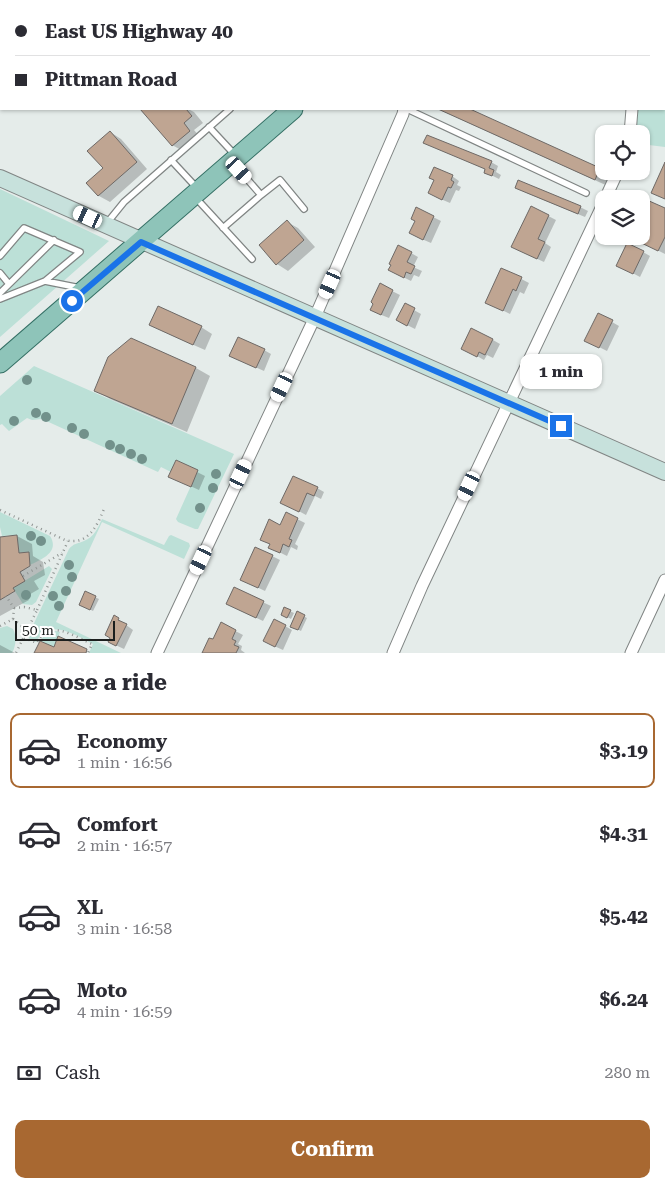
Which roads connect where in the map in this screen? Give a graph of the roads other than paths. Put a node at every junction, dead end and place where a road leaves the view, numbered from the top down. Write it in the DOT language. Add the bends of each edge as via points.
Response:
graph roads {
  1 [pos="229,110"];
  2 [pos="293,110"];
  3 [pos="405,110"];
  4 [pos="408,110"];
  5 [pos="632,110"];
  6 [pos="631,125"];
  7 [pos="209,127"];
  8 [pos="171,160"];
  9 [pos="235,160"];
  10 [pos="0,178"];
  11 [pos="586,192"];
  12 [pos="197,193"];
  13 [pos="261,195"];
  14 [pos="304,209"];
  15 [pos="595,221"];
  16 [pos="105,225"];
  17 [pos="223,228"];
  18 [pos="54,240"];
  19 [pos="141,242"];
  20 [pos="0,256"];
  21 [pos="252,259"];
  22 [pos="0,273"];
  23 [pos="45,281"];
  24 [pos="9,284"];
  25 [pos="87,289"];
  26 [pos="0,293"];
  27 [pos="0,299"];
  28 [pos="315,317"];
  29 [pos="0,363"];
  30 [pos="509,403"];
  31 [pos="665,472"];
  32 [pos="665,580"];
  33 [pos="157,653"];
  34 [pos="393,653"];
  35 [pos="631,653"];
  1 -- 7 [label="lane"];
  2 -- 9 [label="main road"];
  3 -- 28 [label="street"];
  4 -- 11 [label="lane"];
  5 -- 6 [label="street"];
  7 -- 8 [label="lane"];
  7 -- 9 [label="lane"];
  8 -- 12 [label="lane"];
  8 -- 16 [label="lane" via="124,202"];
  9 -- 12 [label="main road"];
  9 -- 13 [label="lane"];
  10 -- 16 [label="street"];
  12 -- 17 [label="lane"];
  12 -- 19 [label="main road"];
  13 -- 14 [label="lane" via="280,180"];
  13 -- 17 [label="lane"];
  15 -- 30 [label="street"];
  16 -- 19 [label="street"];
  17 -- 21 [label="lane"];
  18 -- 20 [label="lane" via="24,228"];
  18 -- 23 [label="lane" via="80,252"];
  18 -- 24 [label="lane"];
  19 -- 25 [label="main road"];
  19 -- 28 [label="street"];
  22 -- 24 [label="lane"];
  23 -- 25 [label="lane"];
  23 -- 27 [label="lane"];
  24 -- 26 [label="lane"];
  25 -- 29 [label="main road"];
  28 -- 30 [label="street"];
  28 -- 33 [label="street"];
  30 -- 31 [label="street"];
  30 -- 34 [label="street"];
  32 -- 35 [label="street"];
}
